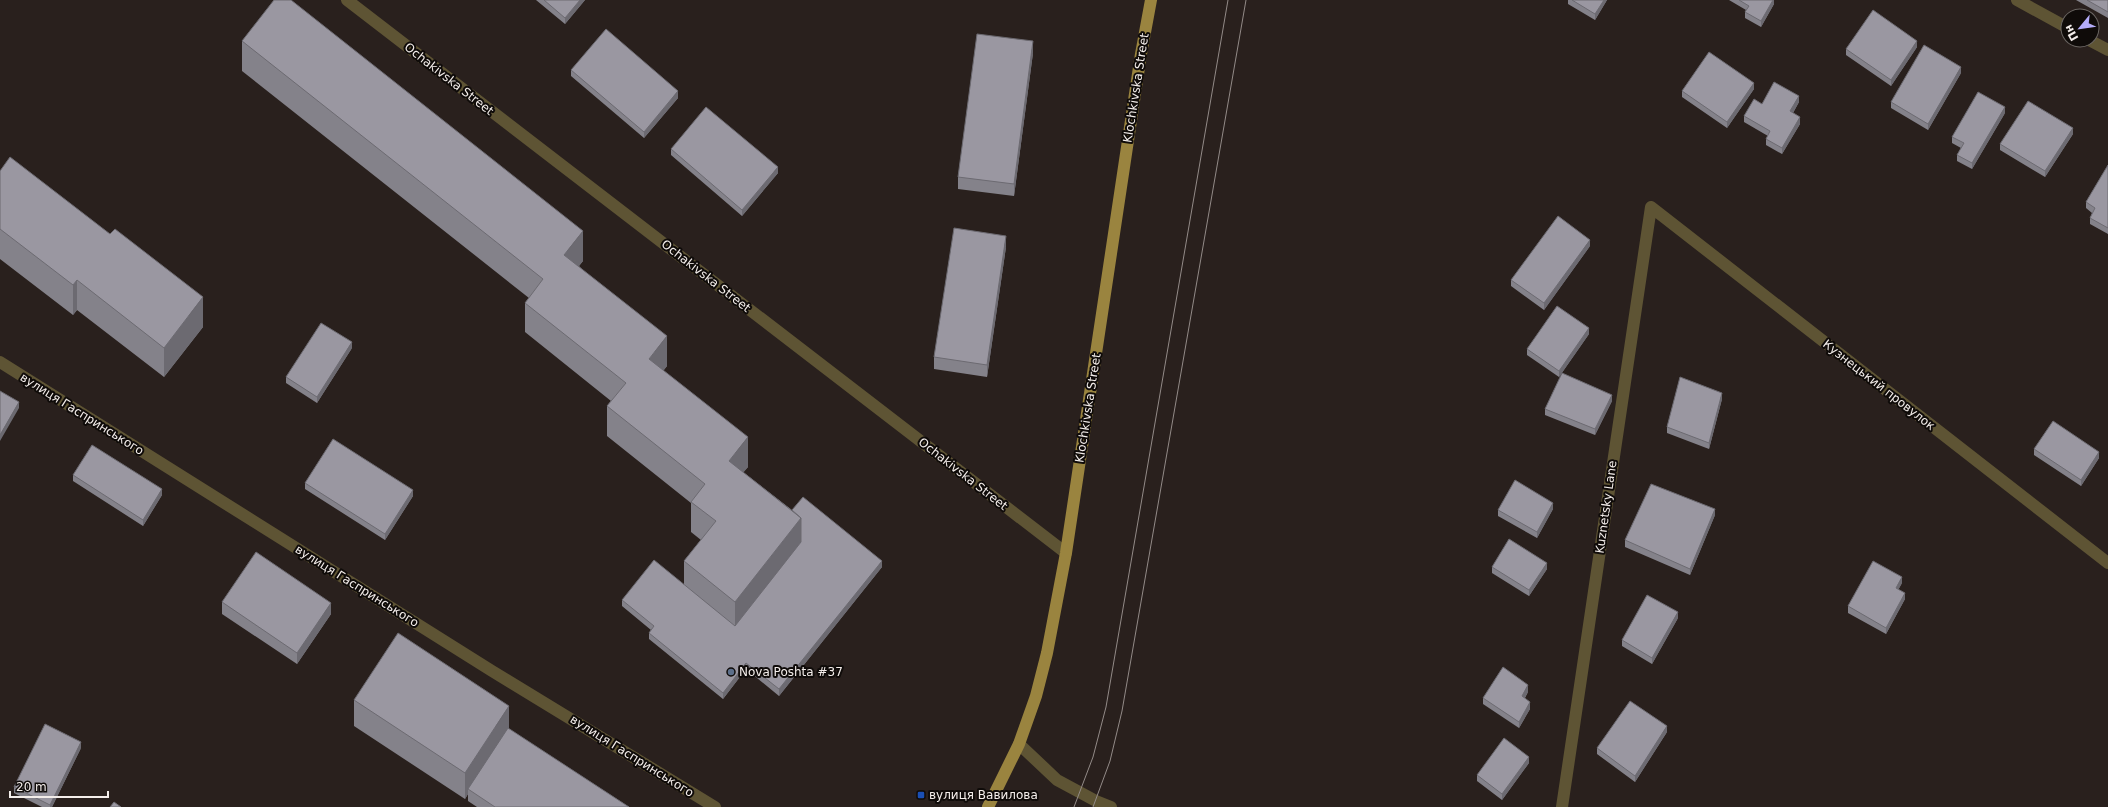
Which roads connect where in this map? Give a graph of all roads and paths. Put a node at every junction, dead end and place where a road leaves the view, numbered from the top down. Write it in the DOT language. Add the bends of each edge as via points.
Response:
graph roads {
  1 [pos="347,0"];
  2 [pos="1151,0"];
  3 [pos="2018,0"];
  4 [pos="2060,24"];
  5 [pos="0,362"];
  6 [pos="1066,553"];
  7 [pos="2108,563"];
  8 [pos="1019,744"];
  9 [pos="715,807"];
  10 [pos="988,807"];
  11 [pos="1111,807"];
  12 [pos="1562,807"];
  1 -- 6 [label="street, Ochakivska Street"];
  2 -- 6 [label="main road, Klochkivska Street"];
  3 -- 4 [label="street"];
  5 -- 9 [label="street, вулиця Гаспринського" via="499,675"];
  6 -- 8 [label="main road, Klochkivska Street" via="1047,653 1036,696"];
  7 -- 12 [label="street, Кузнецький провулок" via="1650,207"];
  8 -- 10 [label="main road, Klochkivska Street"];
  8 -- 11 [label="street" via="1057,780"];
}
